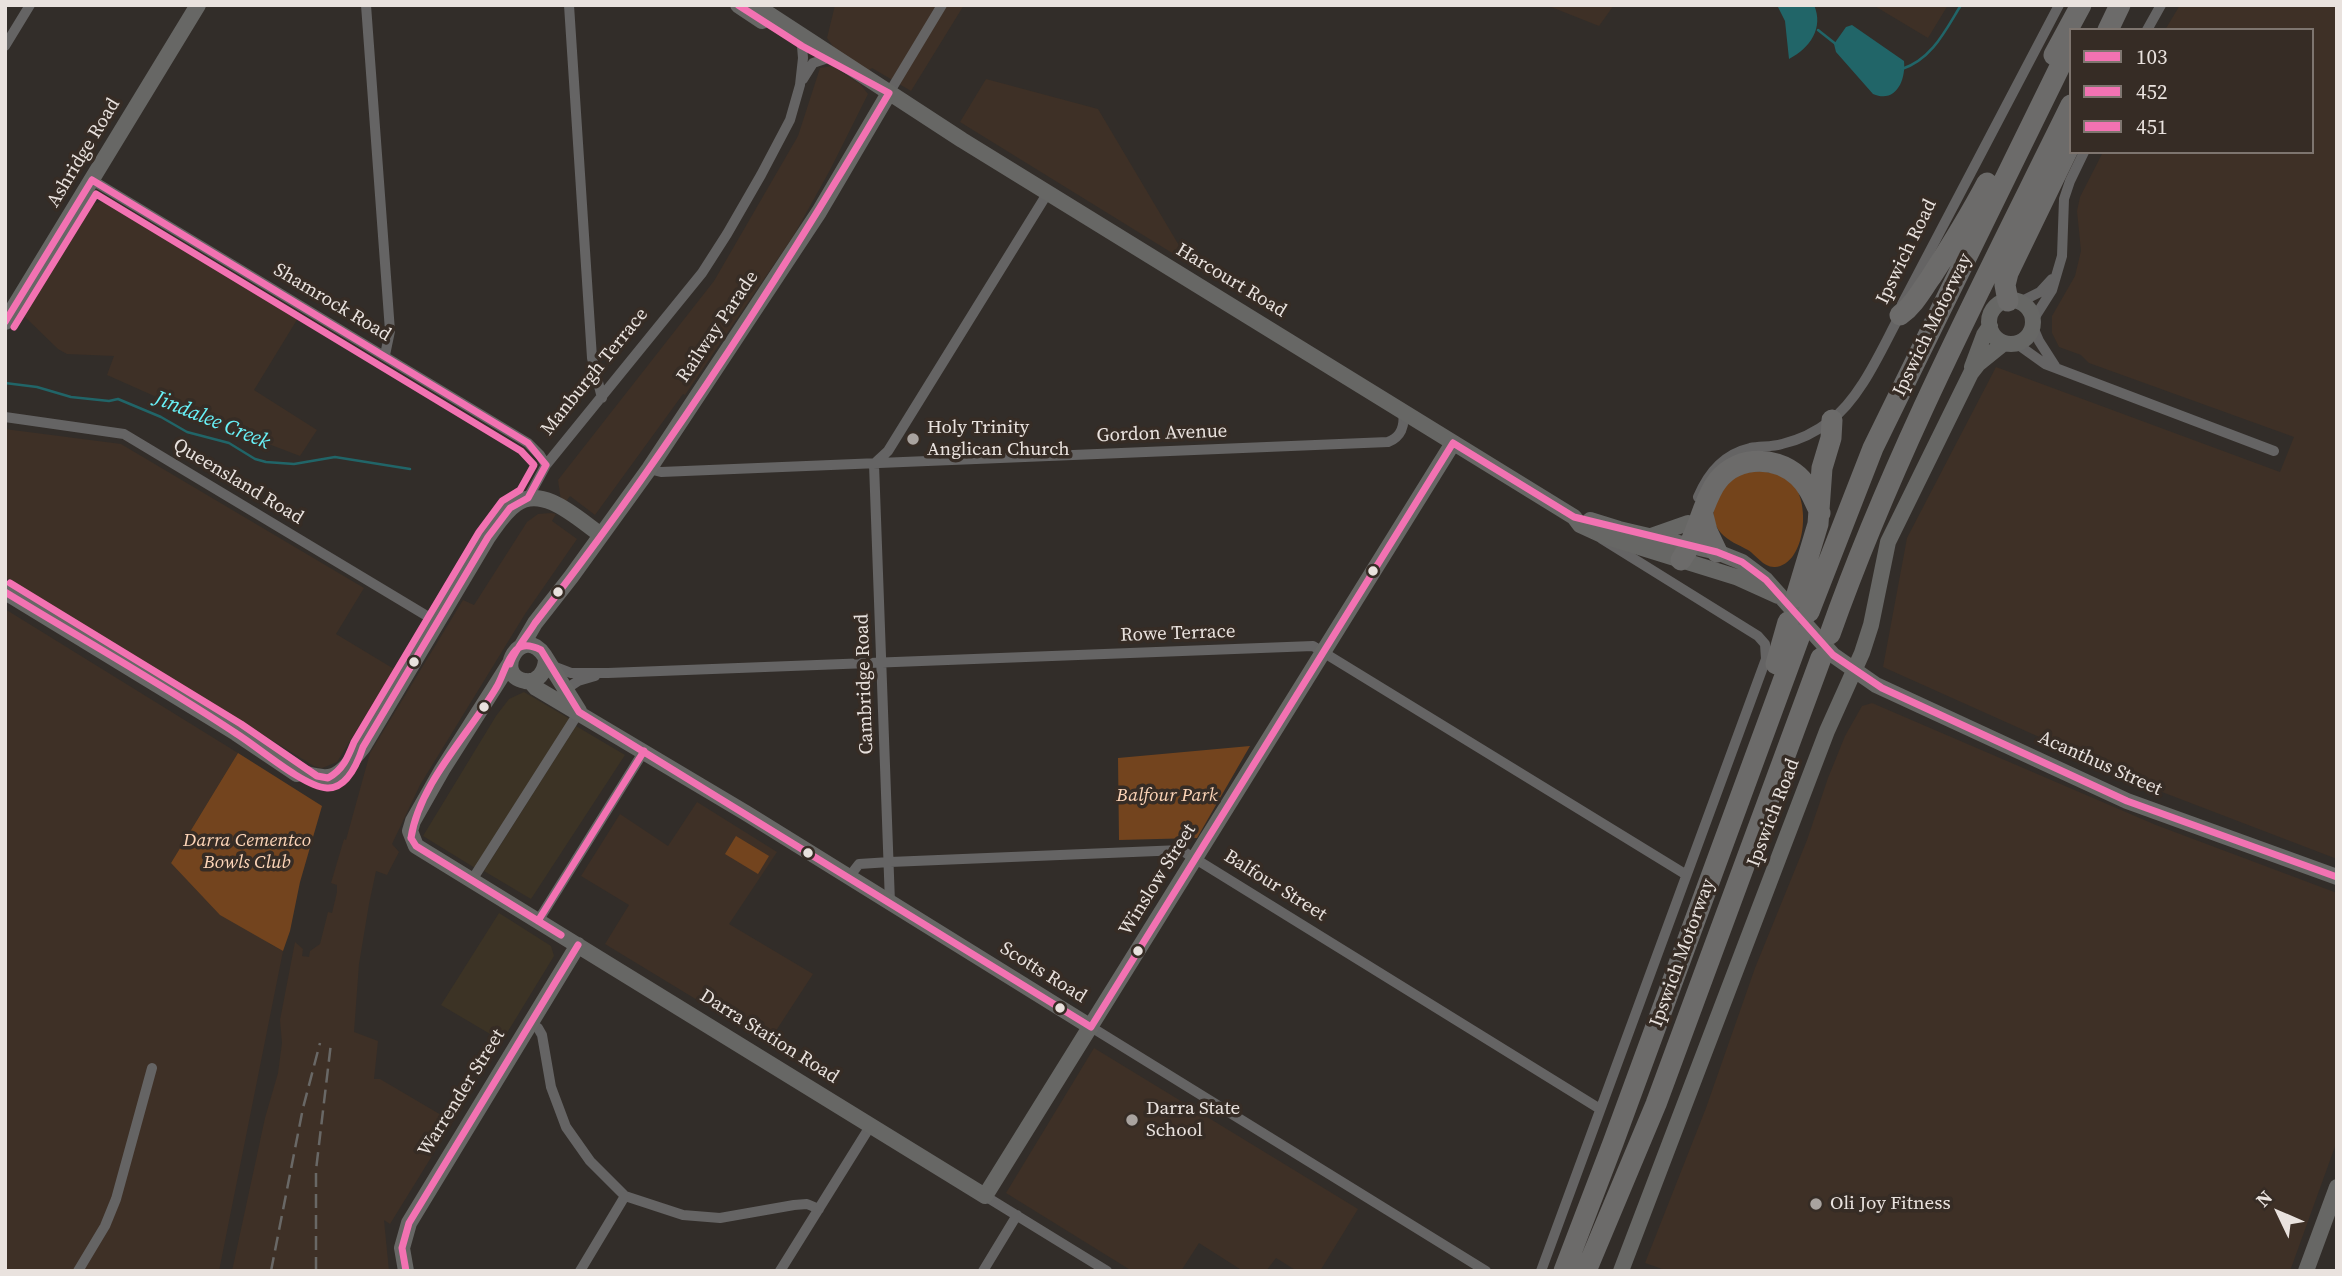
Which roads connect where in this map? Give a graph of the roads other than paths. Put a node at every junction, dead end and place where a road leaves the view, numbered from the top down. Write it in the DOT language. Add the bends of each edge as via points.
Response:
graph roads {
  1 [pos="30,5"];
  2 [pos="198,5"];
  3 [pos="366,5"];
  4 [pos="569,5"];
  5 [pos="738,5"];
  6 [pos="942,5"];
  7 [pos="2059,5"];
  8 [pos="2081,5"];
  9 [pos="2090,5"];
  10 [pos="2161,5"];
  11 [pos="2120,7"];
  12 [pos="760,10"];
  13 [pos="2079,28"];
  14 [pos="2109,28"];
  15 [pos="2119,28"];
  16 [pos="2148,28"];
  17 [pos="5,46"];
  18 [pos="802,46"];
  19 [pos="2069,48"];
  20 [pos="830,59"];
  21 [pos="800,85"];
  22 [pos="889,93"];
  23 [pos="2069,110"];
  24 [pos="2069,147"];
  25 [pos="2083,154"];
  26 [pos="92,180"];
  27 [pos="1047,194"];
  28 [pos="2057,275"];
  29 [pos="2014,302"];
  30 [pos="1900,315"];
  31 [pos="5,322"];
  32 [pos="2033,323"];
  33 [pos="1990,326"];
  34 [pos="2010,343"];
  35 [pos="385,355"];
  36 [pos="2055,366"];
  37 [pos="1971,373"];
  38 [pos="602,398"];
  39 [pos="1403,413"];
  40 [pos="5,417"];
  41 [pos="1832,420"];
  42 [pos="1453,443"];
  43 [pos="2274,451"];
  44 [pos="874,464"];
  45 [pos="546,465"];
  46 [pos="649,469"];
  47 [pos="528,498"];
  48 [pos="1820,513"];
  49 [pos="1574,517"];
  50 [pos="1695,519"];
  51 [pos="1597,533"];
  52 [pos="601,535"];
  53 [pos="1651,536"];
  54 [pos="1684,549"];
  55 [pos="1717,552"];
  56 [pos="5,592"];
  57 [pos="1794,602"];
  58 [pos="437,622"];
  59 [pos="1794,629"];
  60 [pos="1828,649"];
  61 [pos="1324,653"];
  62 [pos="538,655"];
  63 [pos="510,663"];
  64 [pos="882,663"];
  65 [pos="1855,671"];
  66 [pos="608,673"];
  67 [pos="526,680"];
  68 [pos="559,694"];
  69 [pos="579,712"];
  70 [pos="476,718"];
  71 [pos="644,751"];
  72 [pos="1197,859"];
  73 [pos="890,862"];
  74 [pos="1685,874"];
  75 [pos="849,877"];
  76 [pos="2337,877"];
  77 [pos="472,880"];
  78 [pos="890,903"];
  79 [pos="538,921"];
  80 [pos="578,945"];
  81 [pos="530,1023"];
  82 [pos="1091,1027"];
  83 [pos="152,1068"];
  84 [pos="1600,1108"];
  85 [pos="871,1125"];
  86 [pos="2337,1187"];
  87 [pos="625,1196"];
  88 [pos="985,1196"];
  89 [pos="819,1209"];
  90 [pos="1017,1215"];
  91 [pos="78,1271"];
  92 [pos="406,1271"];
  93 [pos="580,1271"];
  94 [pos="780,1271"];
  95 [pos="984,1271"];
  96 [pos="1107,1271"];
  97 [pos="1486,1271"];
  98 [pos="1541,1271"];
  99 [pos="1564,1271"];
  100 [pos="1586,1271"];
  101 [pos="1621,1271"];
  102 [pos="2306,1271"];
  1 -- 17 [label="street"];
  2 -- 26 [label="street, Ashridge Road"];
  3 -- 35 [label="street" via="390,331"];
  4 -- 38 [label="street" via="592,358"];
  5 -- 12 [label="street"];
  6 -- 22 [label="street"];
  7 -- 30 [label="street, Ipswich Road" via="1957,195"];
  8 -- 30 [label="highway" via="1960,232"];
  9 -- 13 [label="highway"];
  10 -- 16 [label="street"];
  11 -- 14 [label="highway"];
  11 -- 15 [label="highway"];
  12 -- 18 [label="street"];
  12 -- 20 [label="street"];
  18 -- 20 [label="street"];
  18 -- 21 [label="street, Manburgh Terrace"];
  19 -- 57 [label="highway, Ipswich Motorway"];
  20 -- 21 [label="street, Manburgh Terrace" via="813,63"];
  20 -- 22 [label="street, Harcourt Road"];
  21 -- 38 [label="street, Manburgh Terrace" via="780,141 702,273"];
  22 -- 27 [label="street, Harcourt Road"];
  22 -- 46 [label="street, Railway Parade" via="819,212"];
  23 -- 60 [label="highway, Ipswich Motorway" via="1902,451 1864,540"];
  24 -- 29 [label="highway" via="2005,279"];
  25 -- 28 [label="street" via="2064,199 2065,235"];
  26 -- 31 [label="street, Ashridge Road"];
  26 -- 35 [label="street, Shamrock Road"];
  27 -- 39 [label="street, Harcourt Road"];
  27 -- 44 [label="street" via="888,451"];
  28 -- 29 [label="street" via="2040,292"];
  28 -- 32 [label="street"];
  29 -- 32 [label="street" via="2029,309"];
  29 -- 33 [label="street" via="1996,307"];
  30 -- 41 [label="street, Ipswich Road" via="1849,404"];
  32 -- 34 [label="street" via="2027,338"];
  32 -- 36 [label="street"];
  33 -- 34 [label="street" via="1994,336"];
  33 -- 37 [label="street, Ipswich Road"];
  34 -- 36 [label="street"];
  34 -- 37 [label="street, Ipswich Road"];
  35 -- 45 [label="street, Shamrock Road" via="528,443"];
  36 -- 43 [label="street"];
  37 -- 65 [label="street, Ipswich Road" via="1888,541 1871,625"];
  38 -- 45 [label="street, Manburgh Terrace"];
  39 -- 42 [label="street, Harcourt Road"];
  39 -- 44 [label="street, Gordon Avenue" via="1401,432 1388,442"];
  40 -- 58 [label="street, Queensland Road" via="124,434"];
  41 -- 48 [label="highway" via="1822,468"];
  41 -- 50 [label="street, Ipswich Road" via="1792,442 1749,449 1724,460 1703,484"];
  42 -- 49 [label="street, Harcourt Road"];
  42 -- 61 [label="street, Winslow Street"];
  44 -- 46 [label="street, Gordon Avenue"];
  44 -- 64 [label="street, Cambridge Road"];
  45 -- 47 [label="street, Manburgh Terrace"];
  46 -- 52 [label="street, Railway Parade"];
  47 -- 52 [label="street" via="550,501"];
  47 -- 58 [label="street, Manburgh Terrace" via="503,516"];
  48 -- 50 [label="highway" via="1800,478 1779,465 1754,461 1720,477"];
  48 -- 57 [label="highway"];
  49 -- 51 [label="street, Harcourt Road"];
  49 -- 53 [label="street, Harcourt Road"];
  50 -- 53 [label="street"];
  50 -- 54 [label="highway"];
  50 -- 55 [label="highway"];
  51 -- 54 [label="street, Harcourt Road"];
  51 -- 74 [label="street, Harcourt Road" via="1607,544 1765,644 1763,671"];
  52 -- 62 [label="street, Railway Parade" via="546,619"];
  53 -- 54 [label="street, Harcourt Road"];
  54 -- 55 [label="street, Harcourt Road"];
  54 -- 57 [label="street, Harcourt Road"];
  55 -- 57 [label="street, Harcourt Road" via="1755,570"];
  56 -- 58 [label="street, Manburgh Terrace" via="323,789 330,789 358,762"];
  57 -- 60 [label="street, Harcourt Road"];
  59 -- 99 [label="highway, Ipswich Motorway" via="1756,728 1760,744"];
  60 -- 65 [label="street, Harcourt Road"];
  60 -- 100 [label="highway, Ipswich Motorway" via="1656,1104"];
  61 -- 64 [label="street, Rowe Terrace" via="1313,646"];
  61 -- 72 [label="street, Winslow Street"];
  61 -- 74 [label="street, Rowe Terrace"];
  62 -- 63 [label="street" via="513,653"];
  62 -- 66 [label="street, Rowe Terrace" via="571,673"];
  62 -- 67 [label="street" via="544,672"];
  62 -- 68 [label="street, Scotts Road"];
  63 -- 67 [label="street" via="513,674"];
  63 -- 70 [label="street"];
  64 -- 66 [label="street, Rowe Terrace"];
  64 -- 73 [label="street, Cambridge Road"];
  65 -- 76 [label="street, Acanthus Street" via="1882,688 2127,801"];
  65 -- 101 [label="street, Ipswich Road" via="1827,731"];
  66 -- 68 [label="street, Rowe Terrace" via="579,681"];
  67 -- 68 [label="street, Scotts Road"];
  67 -- 70 [label="street"];
  68 -- 69 [label="street, Scotts Road"];
  69 -- 71 [label="street, Scotts Road"];
  69 -- 77 [label="street"];
  70 -- 77 [label="street, Darra Station Road" via="410,831 415,846"];
  71 -- 75 [label="street, Scotts Road"];
  71 -- 79 [label="street"];
  72 -- 73 [label="street, Balfour Street" via="1181,850 1169,850"];
  72 -- 82 [label="street, Winslow Street"];
  72 -- 84 [label="street, Balfour Street"];
  73 -- 75 [label="street, Balfour Street" via="859,864"];
  73 -- 78 [label="street, Cambridge Road"];
  74 -- 84 [label="street"];
  75 -- 78 [label="street, Scotts Road"];
  77 -- 79 [label="street, Darra Station Road"];
  78 -- 82 [label="street, Scotts Road"];
  79 -- 80 [label="street, Darra Station Road"];
  80 -- 81 [label="street, Warrender Street"];
  80 -- 85 [label="street, Darra Station Road"];
  81 -- 87 [label="street" via="542,1035 551,1087 566,1127 590,1161"];
  81 -- 92 [label="street, Warrender Street" via="409,1223 402,1248"];
  82 -- 88 [label="street, Winslow Street"];
  82 -- 97 [label="street, Scotts Road"];
  83 -- 91 [label="street" via="116,1199"];
  84 -- 98 [label="street"];
  85 -- 88 [label="street, Darra Station Road"];
  85 -- 89 [label="street"];
  86 -- 102 [label="street"];
  87 -- 89 [label="street" via="683,1215 720,1218 794,1205"];
  87 -- 93 [label="street"];
  88 -- 90 [label="street, Darra Station Road"];
  89 -- 94 [label="street"];
  90 -- 95 [label="street"];
  90 -- 96 [label="street, Darra Station Road"];
}
